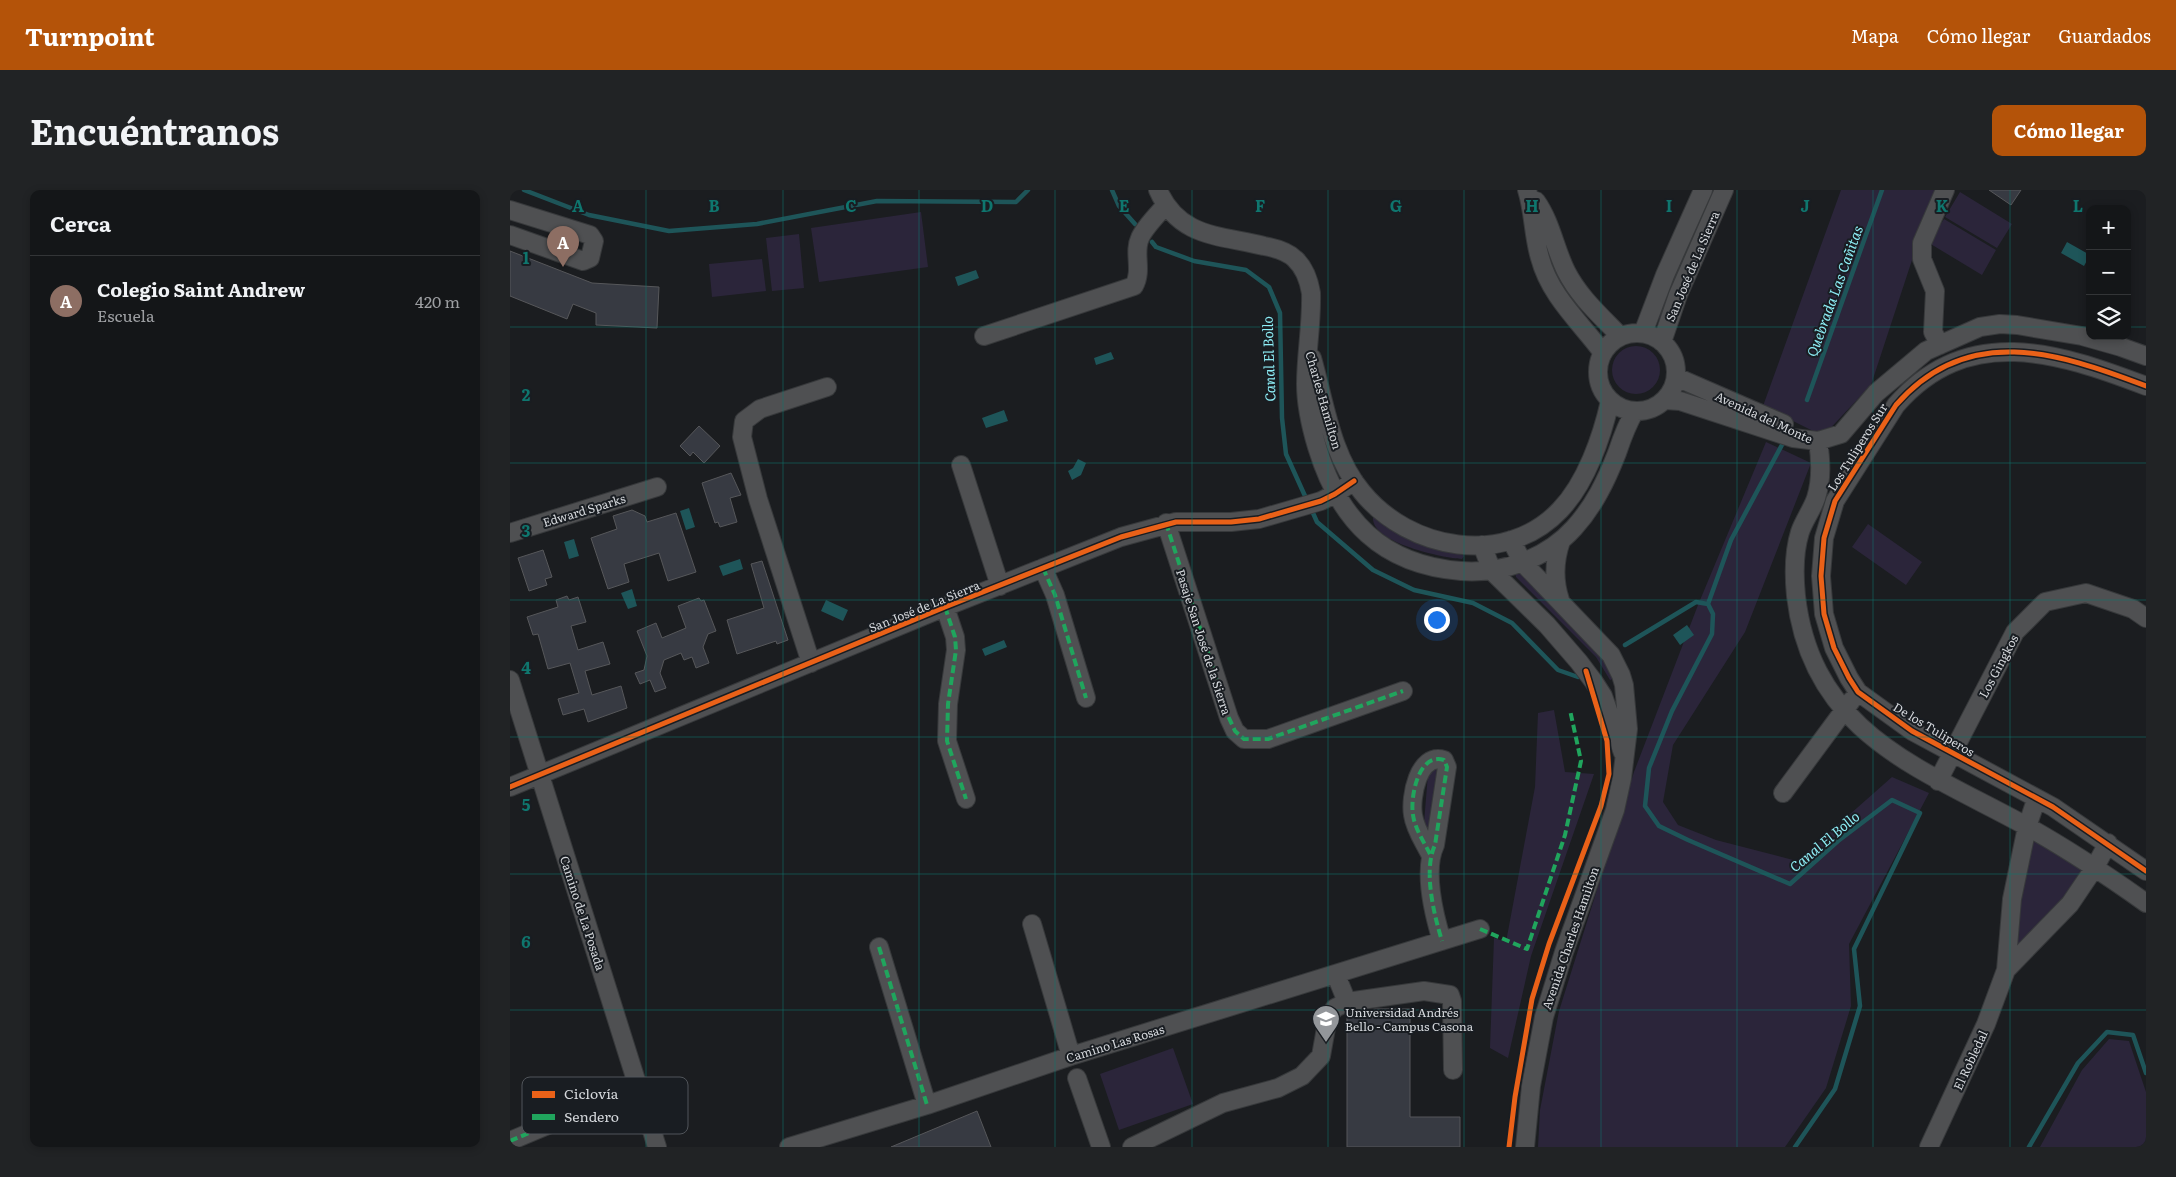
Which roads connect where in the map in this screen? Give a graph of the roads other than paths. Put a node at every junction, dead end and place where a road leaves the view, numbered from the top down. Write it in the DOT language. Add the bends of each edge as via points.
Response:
graph roads {
  1 [pos="1527,190"];
  2 [pos="1703,190"];
  3 [pos="1945,190"];
  4 [pos="1722,194"];
  5 [pos="1162,198"];
  6 [pos="510,210"];
  7 [pos="510,235"];
  8 [pos="1643,333"];
  9 [pos="984,336"];
  10 [pos="1620,336"];
  11 [pos="2082,336"];
  12 [pos="1662,342"];
  13 [pos="1309,345"];
  14 [pos="1940,345"];
  15 [pos="1602,353"];
  16 [pos="2038,354"];
  17 [pos="2146,356"];
  18 [pos="1676,377"];
  19 [pos="2146,386"];
  20 [pos="827,387"];
  21 [pos="1665,400"];
  22 [pos="1610,401"];
  23 [pos="1635,411"];
  24 [pos="1818,441"];
  25 [pos="961,465"];
  26 [pos="1354,481"];
  27 [pos="658,488"];
  28 [pos="1335,494"];
  29 [pos="1835,501"];
  30 [pos="1166,523"];
  31 [pos="510,533"];
  32 [pos="1800,533"];
  33 [pos="1511,540"];
  34 [pos="1561,541"];
  35 [pos="1482,545"];
  36 [pos="1523,563"];
  37 [pos="1043,568"];
  38 [pos="1492,570"];
  39 [pos="1000,586"];
  40 [pos="1561,603"];
  41 [pos="945,607"];
  42 [pos="2146,618"];
  43 [pos="811,663"];
  44 [pos="510,680"];
  45 [pos="1403,691"];
  46 [pos="1858,692"];
  47 [pos="1086,698"];
  48 [pos="1844,711"];
  49 [pos="1953,752"];
  50 [pos="1625,761"];
  51 [pos="540,776"];
  52 [pos="1938,781"];
  53 [pos="510,787"];
  54 [pos="1783,794"];
  55 [pos="966,799"];
  56 [pos="2036,800"];
  57 [pos="2028,827"];
  58 [pos="2108,843"];
  59 [pos="1430,854"];
  60 [pos="2095,866"];
  61 [pos="2146,871"];
  62 [pos="2146,903"];
  63 [pos="1032,924"];
  64 [pos="1480,929"];
  65 [pos="1442,941"];
  66 [pos="879,947"];
  67 [pos="2006,970"];
  68 [pos="1336,974"];
  69 [pos="1347,1002"];
  70 [pos="1071,1056"];
  71 [pos="1453,1070"];
  72 [pos="635,1077"];
  73 [pos="1077,1078"];
  74 [pos="927,1105"];
  75 [pos="527,1134"];
  76 [pos="653,1134"];
  77 [pos="510,1141"];
  78 [pos="657,1147"];
  79 [pos="789,1147"];
  80 [pos="1101,1147"];
  81 [pos="1132,1147"];
  82 [pos="1525,1147"];
  83 [pos="1929,1147"];
  1 -- 10 [label="street" via="1543,212 1560,258 1574,284"];
  1 -- 15 [label="street" via="1539,257 1548,280 1562,304"];
  2 -- 4 [label="street"];
  2 -- 8 [label="street, San José de La Sierra"];
  3 -- 14 [label="street" via="1922,243 1922,259 1935,291 1933,332"];
  4 -- 12 [label="street, San José de La Sierra" via="1678,295"];
  5 -- 9 [label="street" via="1140,238 1139,270 1134,286"];
  5 -- 13 [label="street, Charles Hamilton" via="1174,216 1200,232 1273,248 1296,260 1308,280 1311,293"];
  6 -- 7 [label="street" via="590,236 594,241 590,258 583,261"];
  8 -- 10 [label="street"];
  8 -- 12 [label="street"];
  10 -- 15 [label="street"];
  11 -- 14 [label="street, Los Tuliperos Sur" via="2000,324 1980,327"];
  11 -- 16 [label="street"];
  11 -- 17 [label="street, Los Tuliperos Sur"];
  12 -- 18 [label="street" via="1673,358"];
  13 -- 26 [label="street, Charles Hamilton" via="1340,455"];
  13 -- 28 [label="street, Charles Hamilton" via="1308,410 1325,474"];
  14 -- 24 [label="street, Los Tuliperos Sur" via="1926,351 1891,379 1841,434"];
  15 -- 22 [label="street" via="1598,367 1599,382"];
  16 -- 19 [label="street, Los Tuliperos Sur" via="2102,370"];
  16 -- 29 [label="street, Los Tuliperos Sur" via="2008,351 1978,354 1949,363 1920,381 1896,405"];
  18 -- 21 [label="street"];
  18 -- 24 [label="street, Avenida del Monte"];
  20 -- 43 [label="street" via="760,409 744,421 742,437 758,499"];
  21 -- 23 [label="street" via="1651,409"];
  21 -- 24 [label="street, Avenida del Monte" via="1680,401 1793,438"];
  22 -- 23 [label="street"];
  22 -- 33 [label="street" via="1578,488 1552,519"];
  23 -- 34 [label="street" via="1598,495"];
  24 -- 32 [label="street" via="1821,470 1816,497"];
  25 -- 39 [label="street"];
  26 -- 28 [label="street, San José de La Sierra"];
  26 -- 35 [label="street, Charles Hamilton" via="1382,514 1411,532 1457,545"];
  27 -- 31 [label="street, Edward Sparks"];
  28 -- 30 [label="street, San José de La Sierra" via="1259,519"];
  28 -- 38 [label="street, Charles Hamilton" via="1369,537 1402,557 1448,570"];
  29 -- 32 [label="street"];
  29 -- 46 [label="street, De los Tuliperos" via="1822,557 1822,595 1834,648"];
  30 -- 37 [label="street, San José de La Sierra"];
  30 -- 45 [label="street, Pasaje San José de la Sierra" via="1229,718 1244,740 1268,740"];
  32 -- 48 [label="street" via="1796,581 1799,615 1819,673"];
  33 -- 35 [label="street, Charles Hamilton"];
  33 -- 36 [label="street, Avenida Charles Hamilton"];
  34 -- 36 [label="street"];
  34 -- 40 [label="street" via="1554,571"];
  35 -- 38 [label="street, Avenida Charles Hamilton"];
  36 -- 38 [label="street, Charles Hamilton"];
  36 -- 40 [label="street, Avenida Charles Hamilton"];
  37 -- 39 [label="street, San José de La Sierra"];
  37 -- 47 [label="street"];
  38 -- 50 [label="street, Avenida Charles Hamilton" via="1547,625 1594,682 1610,712"];
  39 -- 41 [label="street, San José de La Sierra"];
  40 -- 50 [label="street, Avenida Charles Hamilton" via="1604,647 1621,675 1628,713"];
  41 -- 43 [label="street, San José de La Sierra"];
  41 -- 55 [label="street" via="956,650 948,704 947,741"];
  42 -- 49 [label="street, Los Gingkos" via="2133,609 2086,593 2045,602 2015,632"];
  43 -- 51 [label="street, San José de La Sierra"];
  44 -- 51 [label="street, Camino de La Posada"];
  46 -- 48 [label="street"];
  46 -- 49 [label="street, De los Tuliperos" via="1912,731"];
  48 -- 52 [label="street" via="1870,737"];
  48 -- 54 [label="street"];
  49 -- 52 [label="street, Los Gingkos"];
  49 -- 56 [label="street, De los Tuliperos"];
  50 -- 82 [label="street, Avenida Charles Hamilton" via="1615,810 1544,1017 1531,1086"];
  51 -- 53 [label="street, San José de La Sierra"];
  51 -- 72 [label="street, Camino de La Posada"];
  52 -- 57 [label="street"];
  56 -- 57 [label="street, El Robledal"];
  56 -- 58 [label="street, De los Tuliperos"];
  57 -- 60 [label="street"];
  57 -- 67 [label="street, El Robledal" via="2012,899"];
  58 -- 60 [label="street, El Robledal"];
  58 -- 61 [label="street, De los Tuliperos"];
  59 -- 65 [label="street" via="1432,909"];
  60 -- 62 [label="street"];
  60 -- 67 [label="street, El Robledal" via="2070,904"];
  63 -- 70 [label="street"];
  64 -- 65 [label="street, Camino Las Rosas"];
  65 -- 68 [label="street, Camino Las Rosas"];
  66 -- 74 [label="street"];
  67 -- 83 [label="street, El Robledal" via="1986,1024"];
  68 -- 69 [label="street"];
  68 -- 70 [label="street, Camino Las Rosas"];
  69 -- 71 [label="street" via="1424,991 1450,995"];
  69 -- 81 [label="street" via="1334,1008 1328,1017 1321,1056 1302,1076 1278,1088 1223,1103"];
  70 -- 74 [label="street, Camino Las Rosas"];
  73 -- 80 [label="street"];
  74 -- 79 [label="street, Camino Las Rosas"];
  75 -- 77 [label="street"];
  76 -- 78 [label="street, Camino de La Posada"];
}
